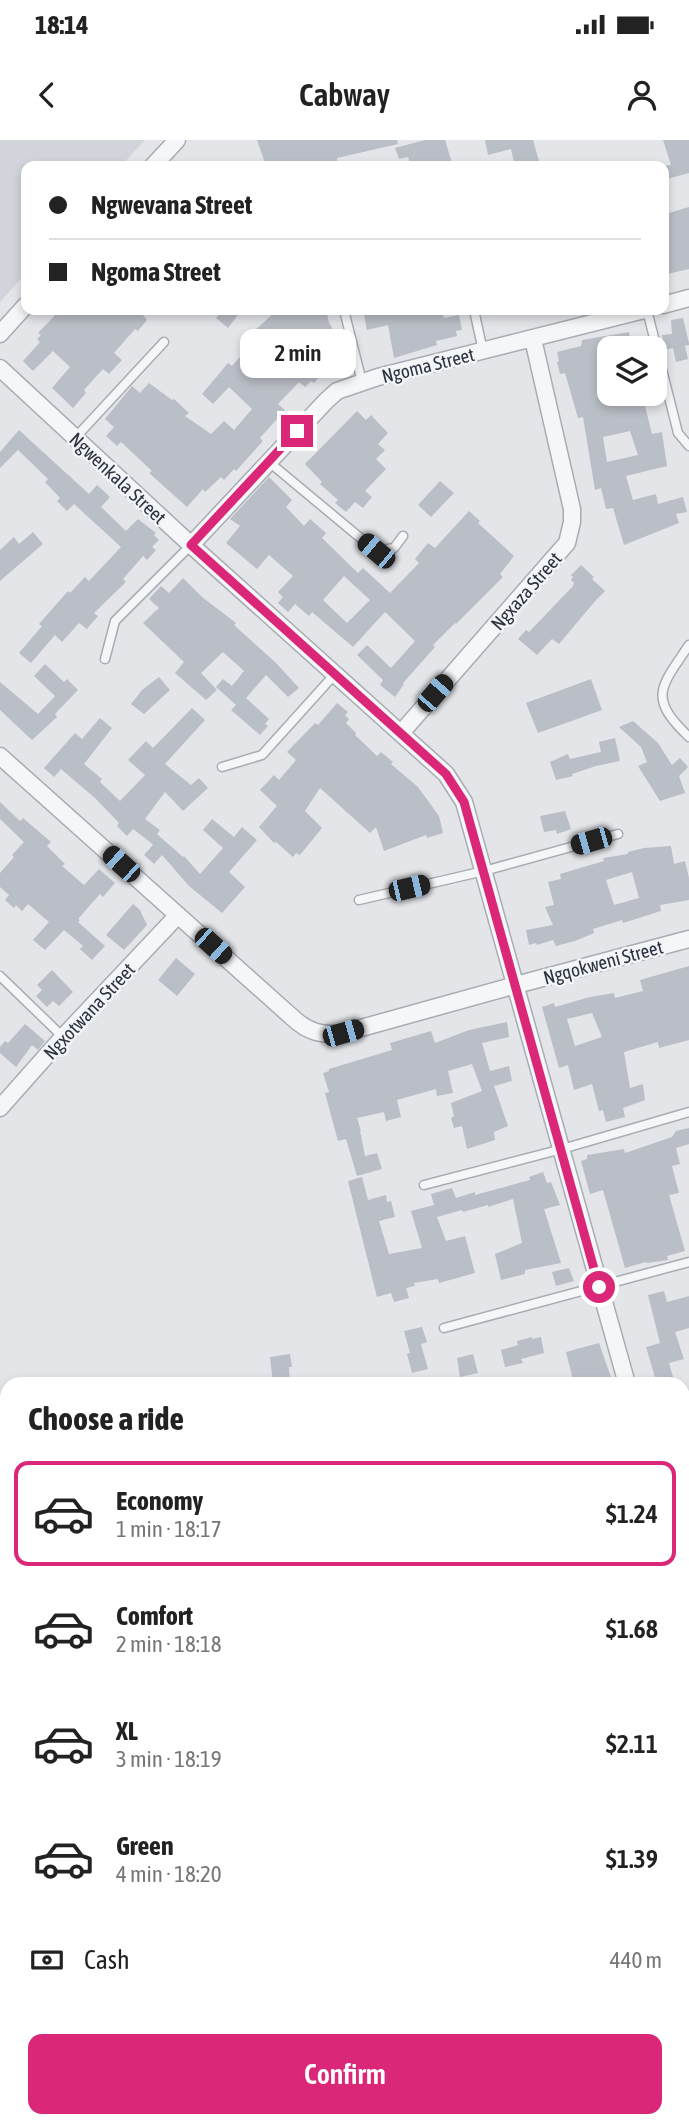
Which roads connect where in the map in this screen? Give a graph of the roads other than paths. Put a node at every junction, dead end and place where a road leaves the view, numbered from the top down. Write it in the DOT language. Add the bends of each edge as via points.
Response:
graph roads {
  1 [pos="177,140"];
  2 [pos="158,161"];
  3 [pos="689,298"];
  4 [pos="669,303"];
  5 [pos="21,311"];
  6 [pos="345,315"];
  7 [pos="475,315"];
  8 [pos="626,315"];
  9 [pos="646,315"];
  10 [pos="0,334"];
  11 [pos="533,339"];
  12 [pos="164,342"];
  13 [pos="483,351"];
  14 [pos="0,368"];
  15 [pos="362,382"];
  16 [pos="75,438"];
  17 [pos="689,446"];
  18 [pos="269,462"];
  19 [pos="402,536"];
  20 [pos="191,545"];
  21 [pos="689,645"];
  22 [pos="105,659"];
  23 [pos="335,674"];
  24 [pos="401,733"];
  25 [pos="689,737"];
  26 [pos="0,756"];
  27 [pos="222,766"];
  28 [pos="618,834"];
  29 [pos="484,871"];
  30 [pos="359,900"];
  31 [pos="178,915"];
  32 [pos="689,939"];
  33 [pos="0,976"];
  34 [pos="516,985"];
  35 [pos="63,1037"];
  36 [pos="0,1108"];
  37 [pos="689,1112"];
  38 [pos="562,1149"];
  39 [pos="424,1185"];
  40 [pos="689,1262"];
  41 [pos="599,1287"];
  42 [pos="444,1328"];
  43 [pos="624,1377"];
  1 -- 2 [label="street"];
  3 -- 4 [label="street"];
  5 -- 10 [label="street"];
  6 -- 15 [label="lane"];
  7 -- 13 [label="lane"];
  8 -- 11 [label="street, Ngoma Street"];
  9 -- 17 [label="lane" via="678,433"];
  11 -- 13 [label="street, Ngoma Street"];
  11 -- 24 [label="street, Ngxaza Street" via="572,509 570,534 563,550"];
  12 -- 16 [label="lane"];
  13 -- 15 [label="street, Ngoma Street"];
  14 -- 16 [label="street, Ngwenkala Street"];
  15 -- 18 [label="street, Ngoma Street" via="337,391"];
  16 -- 20 [label="street, Ngwenkala Street"];
  18 -- 19 [label="lane" via="376,551 394,548"];
  18 -- 20 [label="street, Ngoma Street"];
  20 -- 22 [label="lane" via="115,621"];
  20 -- 23 [label="street, Ngwenkala Street"];
  21 -- 25 [label="lane" via="667,678 661,698 673,721"];
  23 -- 24 [label="street, Ngwenkala Street"];
  23 -- 27 [label="lane" via="262,755"];
  24 -- 29 [label="street, Ngwenkala Street" via="446,774 464,802"];
  26 -- 31 [label="street, Ngqokweni Street"];
  28 -- 29 [label="lane"];
  29 -- 30 [label="lane"];
  29 -- 34 [label="street, Ngwenkala Street"];
  31 -- 34 [label="street, Ngqokweni Street" via="303,1027 327,1035"];
  31 -- 35 [label="street, Ngxotwana Street"];
  32 -- 34 [label="street, Ngqokweni Street"];
  33 -- 35 [label="lane"];
  34 -- 38 [label="street, Ngwenkala Street"];
  35 -- 36 [label="street, Ngxotwana Street"];
  37 -- 38 [label="lane"];
  38 -- 39 [label="lane"];
  38 -- 41 [label="street, Ngwenkala Street"];
  40 -- 41 [label="lane"];
  41 -- 42 [label="lane"];
  41 -- 43 [label="street, Ngwenkala Street"];
}
